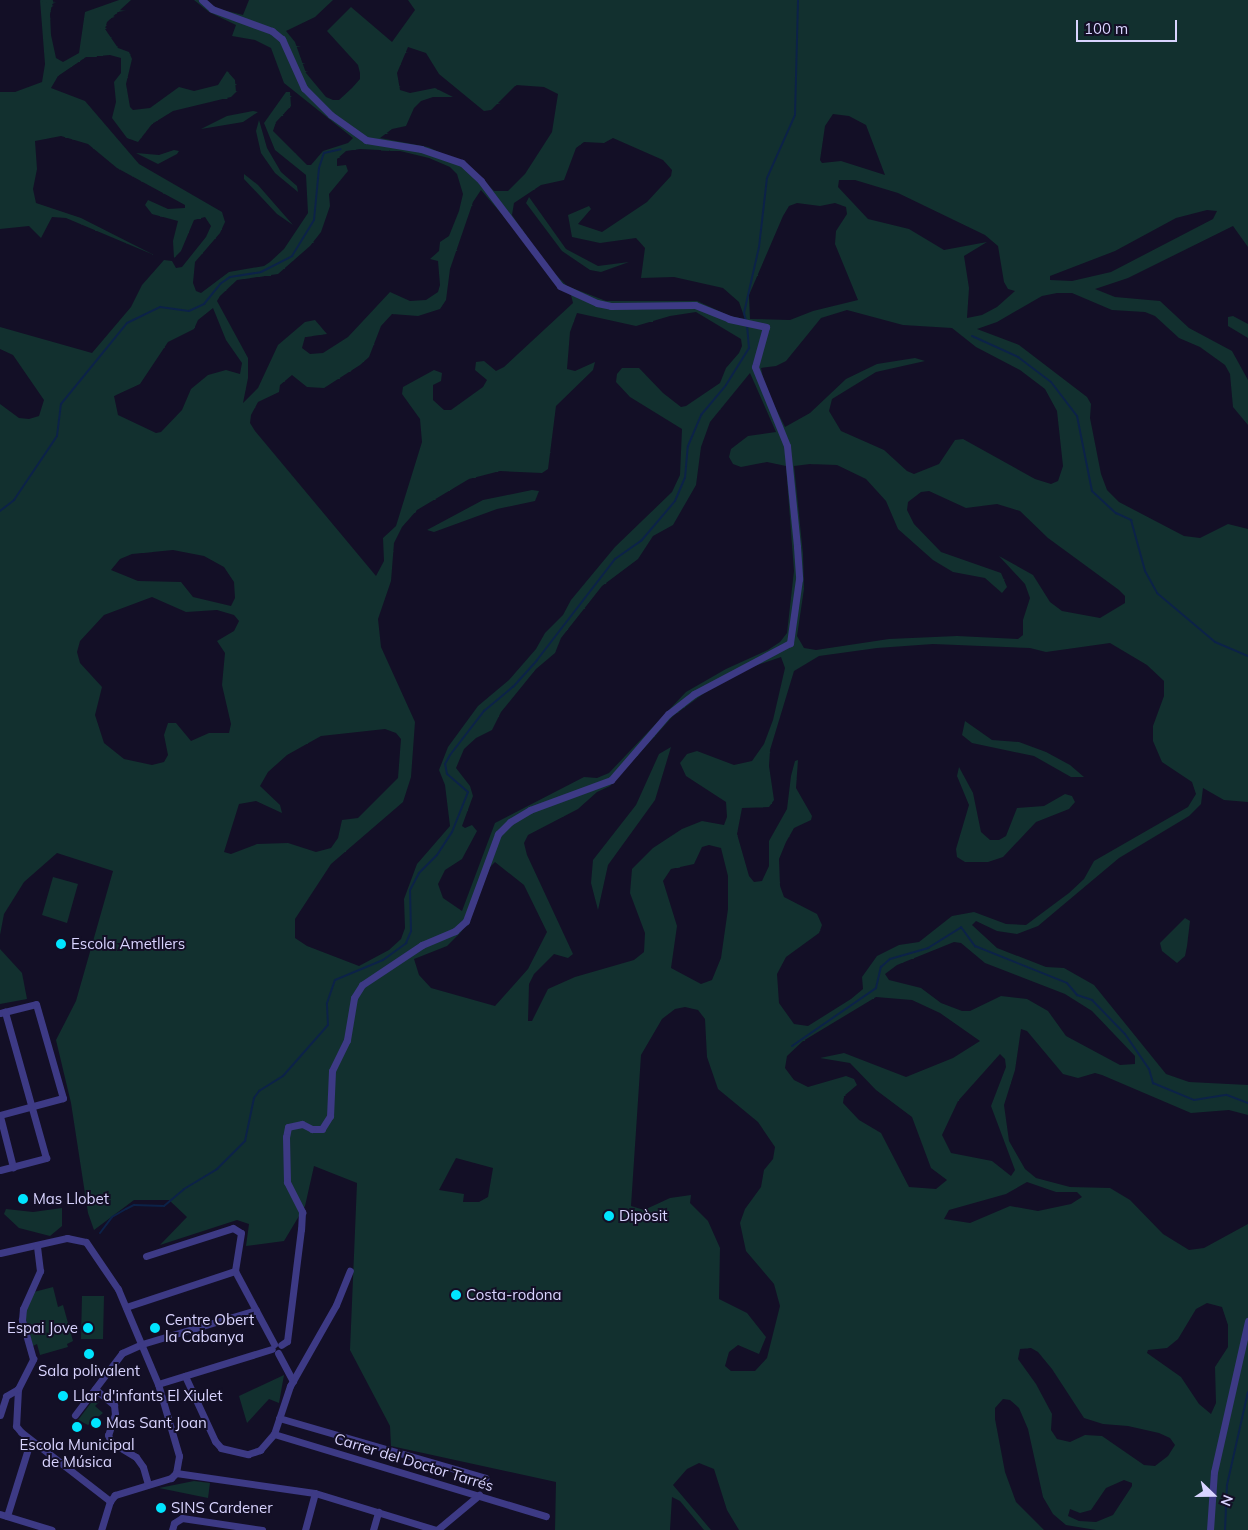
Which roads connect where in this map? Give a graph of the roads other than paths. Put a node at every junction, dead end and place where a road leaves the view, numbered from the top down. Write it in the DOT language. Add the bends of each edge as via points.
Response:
graph roads {
  1 [pos="202,0"];
  2 [pos="2,1013"];
  3 [pos="31,1106"];
  4 [pos="0,1116"];
  5 [pos="13,1166"];
  6 [pos="0,1170"];
  7 [pos="37,1245"];
  8 [pos="0,1253"];
  9 [pos="146,1256"];
  10 [pos="235,1271"];
  11 [pos="350,1271"];
  12 [pos="126,1307"];
  13 [pos="256,1310"];
  14 [pos="1248,1320"];
  15 [pos="142,1344"];
  16 [pos="276,1348"];
  17 [pos="185,1376"];
  18 [pos="293,1381"];
  19 [pos="158,1384"];
  20 [pos="18,1389"];
  21 [pos="95,1389"];
  22 [pos="0,1415"];
  23 [pos="76,1415"];
  24 [pos="279,1418"];
  25 [pos="274,1434"];
  26 [pos="30,1442"];
  27 [pos="176,1473"];
  28 [pos="484,1478"];
  29 [pos="148,1484"];
  30 [pos="315,1493"];
  31 [pos="479,1495"];
  32 [pos="110,1501"];
  33 [pos="378,1512"];
  34 [pos="4,1515"];
  35 [pos="546,1516"];
  36 [pos="173,1526"];
  37 [pos="249,1528"];
  38 [pos="42,1529"];
  39 [pos="52,1530"];
  40 [pos="101,1530"];
  41 [pos="262,1530"];
  42 [pos="305,1530"];
  43 [pos="373,1530"];
  44 [pos="436,1530"];
  45 [pos="1210,1530"];
  1 -- 16 [label="street" via="212,9 272,31 282,39 304,88 331,115 366,140 422,149 462,163 481,181 560,286 611,306 695,305 766,326 757,355 756,376 784,436 790,463 798,579 790,643 694,694 668,714 611,780 530,810 510,822 498,834 466,921 455,931 422,945 362,985 354,998 347,1040 332,1071 330,1116 322,1129 302,1124 288,1127 286,1175 302,1212 302,1229 287,1341"];
  2 -- 3 [label="street"];
  2 -- 3 [label="street" via="36,1004 63,1098"];
  3 -- 4 [label="street"];
  3 -- 5 [label="street" via="46,1158"];
  4 -- 5 [label="street"];
  5 -- 6 [label="street"];
  7 -- 8 [label="street"];
  7 -- 12 [label="street" via="78,1238 94,1249"];
  7 -- 20 [label="street" via="40,1270 23,1308 22,1320 33,1359"];
  9 -- 10 [label="street" via="234,1228 241,1233"];
  10 -- 12 [label="street"];
  10 -- 13 [label="street"];
  11 -- 18 [label="street" via="336,1304"];
  12 -- 15 [label="street"];
  13 -- 15 [label="street"];
  13 -- 16 [label="street"];
  14 -- 45 [label="street" via="1214,1472"];
  15 -- 19 [label="street"];
  15 -- 21 [label="street" via="122,1353"];
  16 -- 17 [label="street"];
  16 -- 18 [label="street"];
  17 -- 19 [label="street"];
  17 -- 25 [label="street" via="214,1441 221,1448 248,1454 260,1450"];
  18 -- 24 [label="street"];
  19 -- 27 [label="street" via="179,1456"];
  20 -- 22 [label="street" via="6,1396"];
  20 -- 26 [label="street" via="16,1426"];
  21 -- 23 [label="street"];
  21 -- 29 [label="street" via="114,1405 115,1414 108,1435 111,1442 136,1458"];
  24 -- 25 [label="street"];
  24 -- 28 [label="street"];
  25 -- 31 [label="street, Carrer del Doctor Tarrés"];
  26 -- 32 [label="street"];
  26 -- 34 [label="street"];
  27 -- 29 [label="street" via="171,1478"];
  27 -- 30 [label="street"];
  29 -- 32 [label="street" via="124,1490"];
  30 -- 33 [label="street"];
  30 -- 42 [label="street"];
  31 -- 35 [label="street, Carrer del Doctor Tarrés"];
  31 -- 44 [label="street"];
  32 -- 40 [label="street"];
  33 -- 43 [label="street"];
  33 -- 44 [label="street"];
  34 -- 38 [label="street"];
  36 -- 37 [label="street" via="182,1518"];
  37 -- 41 [label="street"];
  38 -- 39 [label="street"];
}
